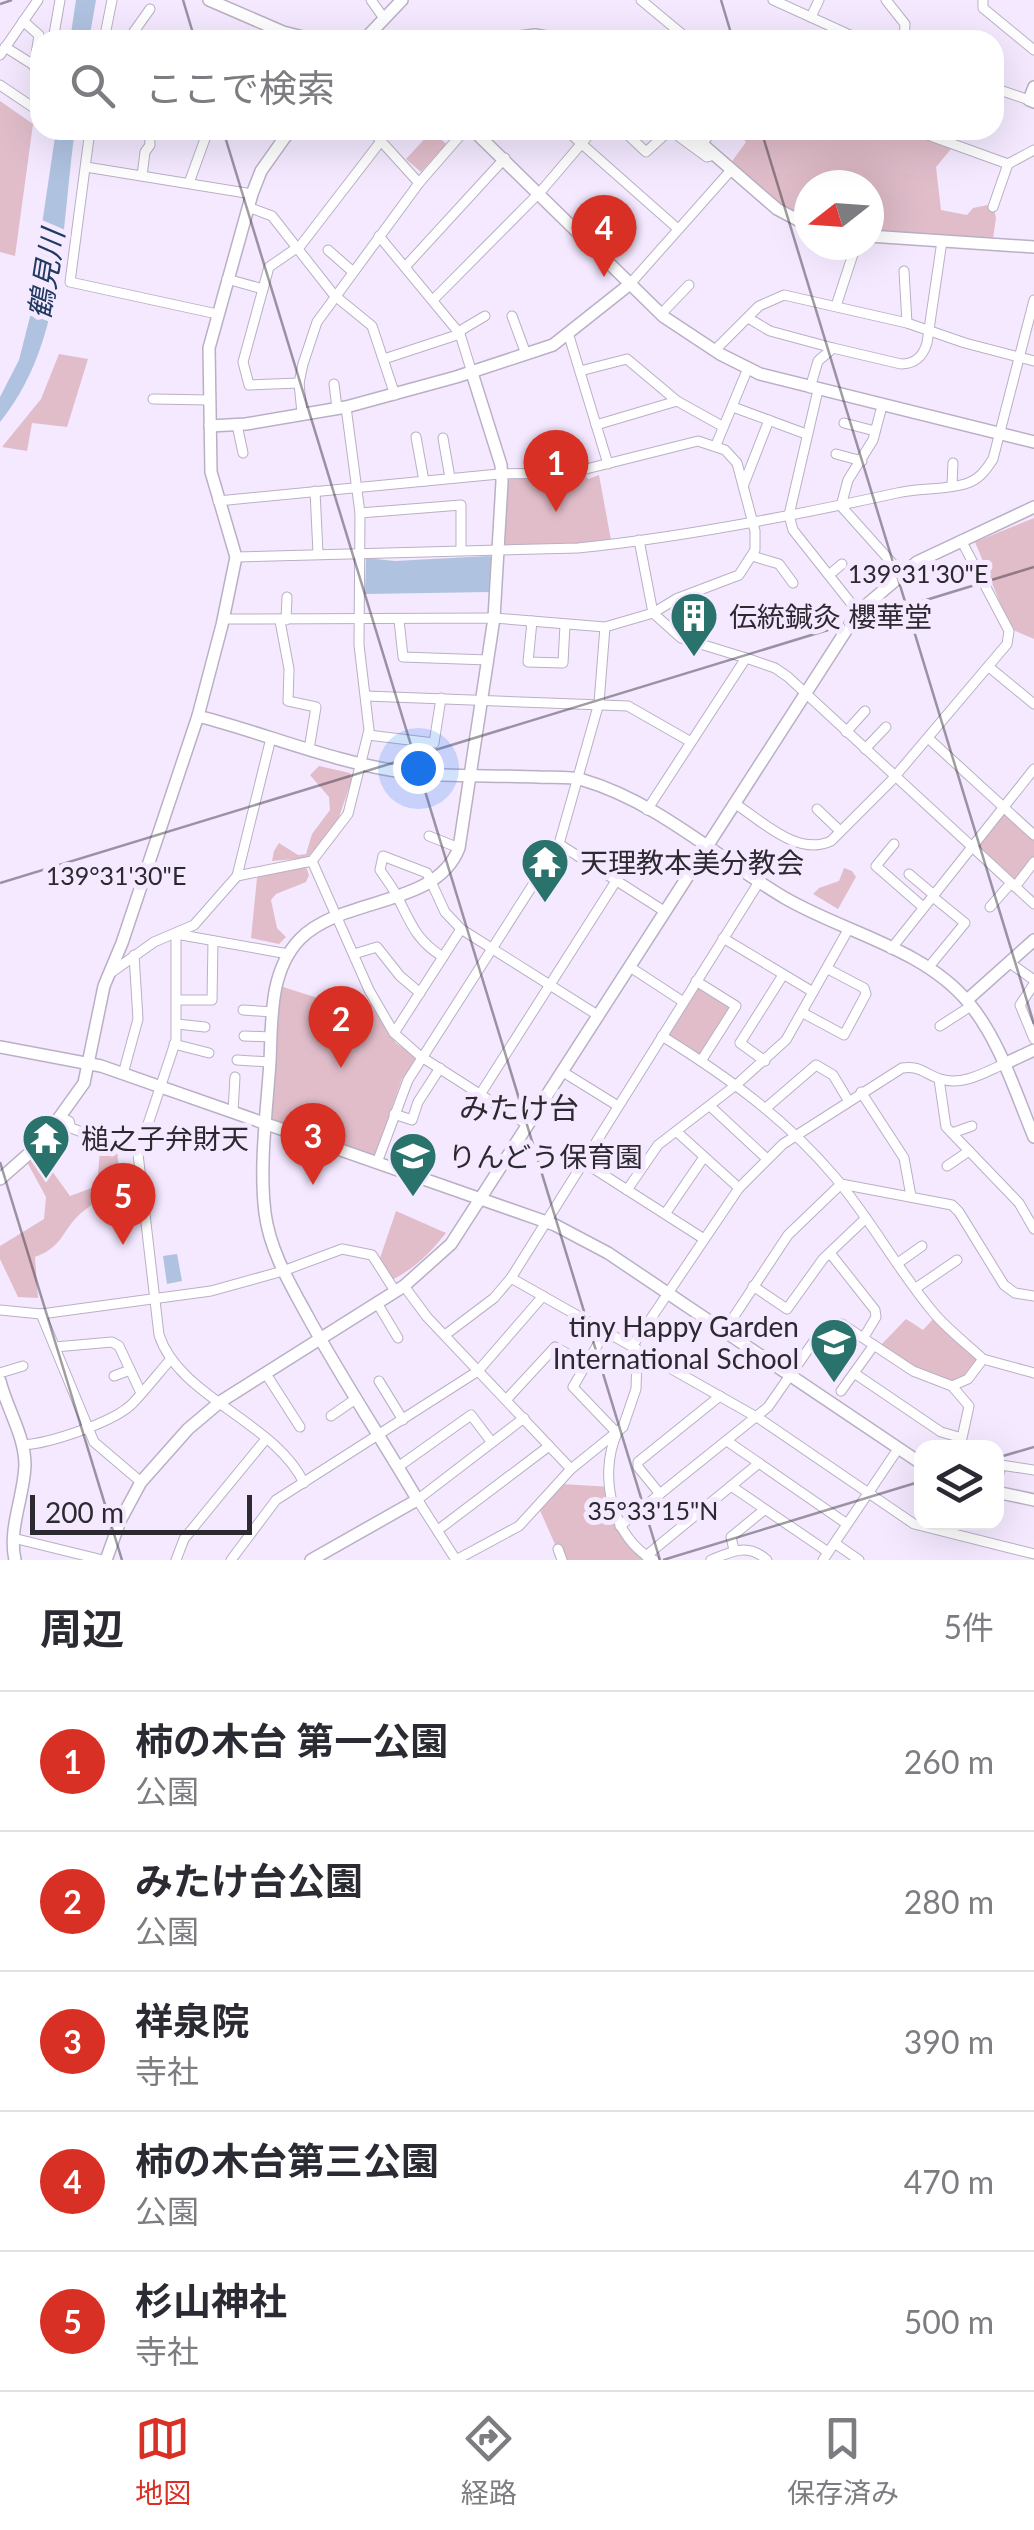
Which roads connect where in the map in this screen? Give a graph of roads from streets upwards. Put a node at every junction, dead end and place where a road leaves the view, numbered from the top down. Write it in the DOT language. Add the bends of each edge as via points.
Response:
graph roads {
  1 [pos="38,0"];
  2 [pos="60,0"];
  3 [pos="112,0"];
  4 [pos="208,0"];
  5 [pos="371,0"];
  6 [pos="402,0"];
  7 [pos="641,0"];
  8 [pos="773,0"];
  9 [pos="820,0"];
  10 [pos="886,0"];
  11 [pos="983,0"];
  12 [pos="150,9"];
  13 [pos="384,17"];
  14 [pos="812,18"];
  15 [pos="23,21"];
  16 [pos="33,30"];
  17 [pos="55,30"];
  18 [pos="106,30"];
  19 [pos="135,30"];
  20 [pos="273,30"];
  21 [pos="373,30"];
  22 [pos="677,30"];
  23 [pos="839,30"];
  24 [pos="905,30"];
  25 [pos="1034,50"];
  26 [pos="3,51"];
  27 [pos="30,64"];
  28 [pos="0,85"];
  29 [pos="1004,90"];
  30 [pos="1032,96"];
  31 [pos="30,105"];
  32 [pos="89,140"];
  33 [pos="150,140"];
  34 [pos="204,140"];
  35 [pos="283,140"];
  36 [pos="456,140"];
  37 [pos="484,140"];
  38 [pos="577,140"];
  39 [pos="585,140"];
  40 [pos="633,140"];
  41 [pos="659,140"];
  42 [pos="683,140"];
  43 [pos="697,140"];
  44 [pos="705,140"];
  45 [pos="942,140"];
  46 [pos="381,141"];
  47 [pos="582,144"];
  48 [pos="702,144"];
  49 [pos="1034,150"];
  50 [pos="715,155"];
  51 [pos="504,158"];
  52 [pos="1008,164"];
  53 [pos="86,166"];
  54 [pos="732,170"];
  55 [pos="142,176"];
  56 [pos="188,183"];
  57 [pos="419,184"];
  58 [pos="539,192"];
  59 [pos="252,194"];
  60 [pos="248,207"];
  61 [pos="994,207"];
  62 [pos="794,218"];
  63 [pos="678,229"];
  64 [pos="379,236"];
  65 [pos="884,237"];
  66 [pos="942,241"];
  67 [pos="298,247"];
  68 [pos="1034,247"];
  69 [pos="328,250"];
  70 [pos="851,260"];
  71 [pos="405,267"];
  72 [pos="352,271"];
  73 [pos="904,271"];
  74 [pos="227,279"];
  75 [pos="630,284"];
  76 [pos="688,285"];
  77 [pos="263,290"];
  78 [pos="334,295"];
  79 [pos="433,300"];
  80 [pos="1034,300"];
  81 [pos="836,306"];
  82 [pos="217,314"];
  83 [pos="661,314"];
  84 [pos="485,316"];
  85 [pos="512,316"];
  86 [pos="748,318"];
  87 [pos="1031,322"];
  88 [pos="907,323"];
  89 [pos="929,330"];
  90 [pos="459,333"];
  91 [pos="569,336"];
  92 [pos="833,348"];
  93 [pos="714,350"];
  94 [pos="526,354"];
  95 [pos="1019,357"];
  96 [pos="384,359"];
  97 [pos="1034,361"];
  98 [pos="748,368"];
  99 [pos="580,370"];
  100 [pos="472,372"];
  101 [pos="300,383"];
  102 [pos="334,384"];
  103 [pos="814,389"];
  104 [pos="395,395"];
  105 [pos="153,399"];
  106 [pos="210,400"];
  107 [pos="677,401"];
  108 [pos="882,406"];
  109 [pos="342,408"];
  110 [pos="733,408"];
  111 [pos="302,413"];
  112 [pos="770,420"];
  113 [pos="844,423"];
  114 [pos="236,424"];
  115 [pos="596,425"];
  116 [pos="210,426"];
  117 [pos="722,426"];
  118 [pos="875,430"];
  119 [pos="1000,433"];
  120 [pos="806,434"];
  121 [pos="564,438"];
  122 [pos="419,440"];
  123 [pos="447,442"];
  124 [pos="1034,442"];
  125 [pos="716,445"];
  126 [pos="243,453"];
  127 [pos="836,454"];
  128 [pos="862,461"];
  129 [pos="953,463"];
  130 [pos="608,464"];
  131 [pos="575,472"];
  132 [pos="502,474"];
  133 [pos="450,478"];
  134 [pos="424,481"];
  135 [pos="744,484"];
  136 [pos="952,486"];
  137 [pos="358,487"];
  138 [pos="315,491"];
  139 [pos="218,501"];
  140 [pos="841,506"];
  141 [pos="1034,507"];
  142 [pos="360,513"];
  143 [pos="789,514"];
  144 [pos="752,521"];
  145 [pos="639,540"];
  146 [pos="961,540"];
  147 [pos="461,550"];
  148 [pos="499,550"];
  149 [pos="360,552"];
  150 [pos="318,554"];
  151 [pos="752,556"];
  152 [pos="236,557"];
  153 [pos="842,564"];
  154 [pos="901,573"];
  155 [pos="829,575"];
  156 [pos="793,583"];
  157 [pos="287,597"];
  158 [pos="858,612"];
  159 [pos="653,613"];
  160 [pos="494,618"];
  161 [pos="359,619"];
  162 [pos="223,620"];
  163 [pos="399,620"];
  164 [pos="283,621"];
  165 [pos="532,622"];
  166 [pos="565,625"];
  167 [pos="605,627"];
  168 [pos="746,658"];
  169 [pos="488,660"];
  170 [pos="989,668"];
  171 [pos="804,694"];
  172 [pos="366,696"];
  173 [pos="441,698"];
  174 [pos="482,699"];
  175 [pos="598,704"];
  176 [pos="1034,704"];
  177 [pos="864,712"];
  178 [pos="198,716"];
  179 [pos="879,731"];
  180 [pos="846,732"];
  181 [pos="368,735"];
  182 [pos="271,738"];
  183 [pos="928,738"];
  184 [pos="691,742"];
  185 [pos="309,749"];
  186 [pos="865,749"];
  187 [pos="362,762"];
  188 [pos="1034,769"];
  189 [pos="472,773"];
  190 [pos="895,777"];
  191 [pos="578,778"];
  192 [pos="734,803"];
  193 [pos="1004,808"];
  194 [pos="817,809"];
  195 [pos="647,810"];
  196 [pos="840,831"];
  197 [pos="1034,834"];
  198 [pos="429,836"];
  199 [pos="894,843"];
  200 [pos="559,844"];
  201 [pos="707,846"];
  202 [pos="972,847"];
  203 [pos="459,848"];
  204 [pos="312,861"];
  205 [pos="1034,862"];
  206 [pos="909,874"];
  207 [pos="237,876"];
  208 [pos="432,881"];
  209 [pos="616,881"];
  210 [pos="758,882"];
  211 [pos="1013,885"];
  212 [pos="397,895"];
  213 [pos="934,896"];
  214 [pos="1034,904"];
  215 [pos="924,907"];
  216 [pos="990,908"];
  217 [pos="664,911"];
  218 [pos="336,917"];
  219 [pos="461,929"];
  220 [pos="848,930"];
  221 [pos="176,934"];
  222 [pos="724,938"];
  223 [pos="1034,940"];
  224 [pos="213,941"];
  225 [pos="494,948"];
  226 [pos="891,949"];
  227 [pos="288,954"];
  228 [pos="354,954"];
  229 [pos="134,955"];
  230 [pos="443,958"];
  231 [pos="1010,963"];
  232 [pos="630,967"];
  233 [pos="928,968"];
  234 [pos="828,969"];
  235 [pos="110,974"];
  236 [pos="784,974"];
  237 [pos="696,981"];
  238 [pos="1034,982"];
  239 [pos="550,984"];
  240 [pos="420,992"];
  241 [pos="813,992"];
  242 [pos="177,1000"];
  243 [pos="682,1001"];
  244 [pos="969,1003"];
  245 [pos="243,1010"];
  246 [pos="273,1012"];
  247 [pos="803,1013"];
  248 [pos="599,1016"];
  249 [pos="177,1024"];
  250 [pos="940,1026"];
  251 [pos="204,1027"];
  252 [pos="394,1033"];
  253 [pos="244,1036"];
  254 [pos="662,1036"];
  255 [pos="271,1037"];
  256 [pos="1034,1039"];
  257 [pos="174,1044"];
  258 [pos="0,1047"];
  259 [pos="1034,1050"];
  260 [pos="209,1053"];
  261 [pos="424,1058"];
  262 [pos="237,1060"];
  263 [pos="701,1060"];
  264 [pos="765,1061"];
  265 [pos="89,1062"];
  266 [pos="270,1062"];
  267 [pos="1004,1064"];
  268 [pos="440,1068"];
  269 [pos="563,1072"];
  270 [pos="123,1074"];
  271 [pos="235,1077"];
  272 [pos="939,1078"];
  273 [pos="736,1085"];
  274 [pos="161,1086"];
  275 [pos="861,1092"];
  276 [pos="481,1094"];
  277 [pos="848,1100"];
  278 [pos="618,1106"];
  279 [pos="710,1106"];
  280 [pos="1028,1106"];
  281 [pos="766,1108"];
  282 [pos="233,1111"];
  283 [pos="394,1114"];
  284 [pos="60,1117"];
  285 [pos="267,1123"];
  286 [pos="528,1124"];
  287 [pos="972,1126"];
  288 [pos="677,1132"];
  289 [pos="952,1133"];
  290 [pos="796,1135"];
  291 [pos="1034,1137"];
  292 [pos="101,1139"];
  293 [pos="969,1151"];
  294 [pos="704,1156"];
  295 [pos="378,1160"];
  296 [pos="767,1160"];
  297 [pos="585,1163"];
  298 [pos="947,1166"];
  299 [pos="0,1180"];
  300 [pos="841,1184"];
  301 [pos="739,1188"];
  302 [pos="627,1190"];
  303 [pos="911,1196"];
  304 [pos="484,1197"];
  305 [pos="665,1214"];
  306 [pos="866,1218"];
  307 [pos="547,1221"];
  308 [pos="1034,1229"];
  309 [pos="704,1239"];
  310 [pos="922,1246"];
  311 [pos="830,1252"];
  312 [pos="957,1260"];
  313 [pos="898,1262"];
  314 [pos="283,1270"];
  315 [pos="510,1278"];
  316 [pos="753,1286"];
  317 [pos="400,1288"];
  318 [pos="916,1288"];
  319 [pos="668,1293"];
  320 [pos="543,1296"];
  321 [pos="1034,1296"];
  322 [pos="154,1299"];
  323 [pos="376,1303"];
  324 [pos="0,1310"];
  325 [pos="41,1314"];
  326 [pos="724,1330"];
  327 [pos="605,1332"];
  328 [pos="445,1335"];
  329 [pos="864,1337"];
  330 [pos="398,1338"];
  331 [pos="320,1339"];
  332 [pos="633,1345"];
  333 [pos="874,1345"];
  334 [pos="55,1348"];
  335 [pos="984,1359"];
  336 [pos="170,1360"];
  337 [pos="586,1364"];
  338 [pos="23,1366"];
  339 [pos="130,1370"];
  340 [pos="478,1372"];
  341 [pos="0,1373"];
  342 [pos="854,1373"];
  343 [pos="1034,1373"];
  344 [pos="266,1374"];
  345 [pos="791,1375"];
  346 [pos="114,1376"];
  347 [pos="0,1381"];
  348 [pos="384,1383"];
  349 [pos="952,1386"];
  350 [pos="841,1391"];
  351 [pos="141,1393"];
  352 [pos="720,1396"];
  353 [pos="354,1400"];
  354 [pos="506,1400"];
  355 [pos="220,1402"];
  356 [pos="332,1416"];
  357 [pos="756,1417"];
  358 [pos="524,1418"];
  359 [pos="403,1420"];
  360 [pos="86,1426"];
  361 [pos="300,1427"];
  362 [pos="617,1433"];
  363 [pos="378,1436"];
  364 [pos="266,1439"];
  365 [pos="490,1440"];
  366 [pos="727,1441"];
  367 [pos="22,1445"];
  368 [pos="549,1446"];
  369 [pos="898,1449"];
  370 [pos="914,1459"];
  371 [pos="759,1463"];
  372 [pos="1004,1466"];
  373 [pos="398,1467"];
  374 [pos="571,1469"];
  375 [pos="1034,1470"];
  376 [pos="141,1482"];
  377 [pos="304,1483"];
  378 [pos="731,1486"];
  379 [pos="1004,1491"];
  380 [pos="868,1493"];
  381 [pos="660,1494"];
  382 [pos="417,1500"];
  383 [pos="1034,1500"];
  384 [pos="764,1510"];
  385 [pos="847,1524"];
  386 [pos="620,1526"];
  387 [pos="438,1530"];
  388 [pos="13,1538"];
  389 [pos="836,1544"];
  390 [pos="734,1550"];
  391 [pos="1034,1554"];
  392 [pos="826,1556"];
  393 [pos="650,1558"];
  394 [pos="15,1560"];
  395 [pos="104,1560"];
  396 [pos="176,1560"];
  397 [pos="231,1560"];
  398 [pos="311,1560"];
  399 [pos="456,1560"];
  400 [pos="711,1560"];
  401 [pos="767,1560"];
  402 [pos="859,1560"];
  1 -- 15 [label="street"];
  2 -- 17 [label="street"];
  3 -- 18 [label="street"];
  4 -- 20 [label="street"];
  5 -- 13 [label="street"];
  6 -- 13 [label="street"];
  7 -- 22 [label="street"];
  8 -- 14 [label="street"];
  9 -- 14 [label="street"];
  10 -- 24 [label="street"];
  11 -- 25 [label="street" via="983,8"];
  12 -- 19 [label="street"];
  13 -- 21 [label="street"];
  14 -- 23 [label="street"];
  15 -- 16 [label="street"];
  15 -- 26 [label="street"];
  26 -- 27 [label="street"];
  28 -- 31 [label="street"];
  29 -- 30 [label="street"];
  32 -- 53 [label="street"];
  33 -- 55 [label="street"];
  34 -- 56 [label="street"];
  35 -- 59 [label="street"];
  36 -- 57 [label="street"];
  37 -- 51 [label="street"];
  38 -- 47 [label="street"];
  39 -- 47 [label="street"];
  40 -- 41 [label="street" via="646,152"];
  42 -- 50 [label="street" via="706,157"];
  43 -- 48 [label="street"];
  44 -- 48 [label="street"];
  45 -- 52 [label="street"];
  46 -- 57 [label="street"];
  46 -- 67 [label="street"];
  47 -- 58 [label="street"];
  47 -- 63 [label="street"];
  48 -- 50 [label="street"];
  49 -- 52 [label="street"];
  50 -- 54 [label="street"];
  51 -- 58 [label="street"];
  51 -- 71 [label="street"];
  52 -- 61 [label="street"];
  53 -- 55 [label="street"];
  53 -- 82 [label="street" via="70,282"];
  54 -- 62 [label="street"];
  54 -- 63 [label="street"];
  55 -- 56 [label="street"];
  56 -- 59 [label="street"];
  57 -- 64 [label="street"];
  58 -- 75 [label="street"];
  58 -- 79 [label="street"];
  59 -- 60 [label="street"];
  60 -- 67 [label="street" via="272,216"];
  60 -- 74 [label="street"];
  63 -- 75 [label="street"];
  64 -- 71 [label="street"];
  64 -- 72 [label="street"];
  65 -- 66 [label="street"];
  66 -- 68 [label="street"];
  66 -- 89 [label="street"];
  67 -- 77 [label="street" via="269,267"];
  67 -- 78 [label="street"];
  69 -- 72 [label="street"];
  70 -- 81 [label="street"];
  71 -- 79 [label="street"];
  72 -- 78 [label="street"];
  73 -- 88 [label="street"];
  74 -- 77 [label="street"];
  74 -- 82 [label="street"];
  75 -- 83 [label="street"];
  75 -- 91 [label="street"];
  76 -- 83 [label="street"];
  77 -- 101 [label="street" via="243,362 249,386"];
  78 -- 96 [label="street" via="372,326"];
  78 -- 101 [label="street" via="307,346"];
  79 -- 90 [label="street"];
  80 -- 87 [label="street"];
  81 -- 86 [label="street" via="784,296 766,301"];
  81 -- 88 [label="street"];
  82 -- 106 [label="street" via="208,348"];
  83 -- 93 [label="street"];
  84 -- 90 [label="street"];
  85 -- 94 [label="street"];
  86 -- 92 [label="street"];
  86 -- 93 [label="street"];
  87 -- 95 [label="street"];
  88 -- 89 [label="street"];
  89 -- 92 [label="street" via="925,352 909,364"];
  89 -- 95 [label="street"];
  90 -- 96 [label="street"];
  90 -- 100 [label="street"];
  91 -- 94 [label="street"];
  91 -- 99 [label="street"];
  92 -- 103 [label="street" via="818,361"];
  93 -- 98 [label="street"];
  94 -- 100 [label="street"];
  95 -- 97 [label="street"];
  95 -- 119 [label="street"];
  96 -- 104 [label="street"];
  98 -- 103 [label="street"];
  98 -- 110 [label="street"];
  99 -- 107 [label="street" via="627,360"];
  99 -- 115 [label="street"];
  100 -- 104 [label="street"];
  100 -- 132 [label="street"];
  101 -- 111 [label="street"];
  102 -- 109 [label="street"];
  103 -- 108 [label="street"];
  103 -- 120 [label="street"];
  104 -- 109 [label="street"];
  105 -- 106 [label="street"];
  106 -- 116 [label="street"];
  107 -- 115 [label="street"];
  107 -- 117 [label="street"];
  108 -- 118 [label="street"];
  108 -- 119 [label="street"];
  109 -- 111 [label="street"];
  109 -- 137 [label="street"];
  110 -- 112 [label="street"];
  110 -- 117 [label="street"];
  111 -- 114 [label="street"];
  112 -- 120 [label="street"];
  112 -- 135 [label="street"];
  113 -- 118 [label="street"];
  114 -- 116 [label="street"];
  114 -- 126 [label="street"];
  115 -- 130 [label="street"];
  116 -- 139 [label="street"];
  117 -- 125 [label="street"];
  118 -- 128 [label="street"];
  119 -- 124 [label="street"];
  119 -- 136 [label="street" via="981,476"];
  120 -- 143 [label="street"];
  121 -- 131 [label="street"];
  122 -- 134 [label="street"];
  123 -- 133 [label="street"];
  125 -- 130 [label="street" via="688,441"];
  125 -- 135 [label="street" via="737,464"];
  127 -- 128 [label="street"];
  128 -- 140 [label="street"];
  129 -- 136 [label="street"];
  130 -- 131 [label="street"];
  131 -- 132 [label="street"];
  132 -- 133 [label="street"];
  132 -- 148 [label="street"];
  133 -- 134 [label="street"];
  134 -- 137 [label="street"];
  135 -- 144 [label="street"];
  136 -- 140 [label="street"];
  137 -- 138 [label="street"];
  137 -- 142 [label="street"];
  138 -- 139 [label="street"];
  138 -- 150 [label="street"];
  139 -- 152 [label="street"];
  140 -- 143 [label="street"];
  140 -- 154 [label="street"];
  141 -- 146 [label="street"];
  142 -- 147 [label="street" via="460,504"];
  142 -- 149 [label="street"];
  143 -- 144 [label="street"];
  143 -- 155 [label="street"];
  144 -- 145 [label="street"];
  144 -- 151 [label="street"];
  145 -- 148 [label="street"];
  145 -- 159 [label="street"];
  146 -- 154 [label="street"];
  146 -- 170 [label="street" via="1009,631"];
  147 -- 148 [label="street"];
  147 -- 149 [label="street"];
  148 -- 160 [label="street"];
  149 -- 150 [label="street"];
  149 -- 161 [label="street"];
  150 -- 152 [label="street"];
  151 -- 156 [label="street" via="779,564"];
  151 -- 159 [label="street" via="740,575"];
  152 -- 162 [label="street"];
  153 -- 155 [label="street"];
  154 -- 158 [label="street"];
  155 -- 158 [label="street"];
  157 -- 164 [label="street"];
  158 -- 171 [label="street"];
  159 -- 167 [label="street"];
  159 -- 168 [label="street" via="680,638"];
  160 -- 163 [label="street"];
  160 -- 165 [label="street"];
  160 -- 169 [label="street"];
  161 -- 163 [label="street"];
  161 -- 164 [label="street"];
  161 -- 172 [label="street"];
  162 -- 164 [label="street"];
  162 -- 178 [label="street"];
  163 -- 169 [label="street" via="403,657"];
  164 -- 185 [label="street" via="288,701 316,707"];
  165 -- 166 [label="street"];
  165 -- 166 [label="street" via="528,662 563,663"];
  166 -- 167 [label="street"];
  167 -- 175 [label="street"];
  168 -- 171 [label="street" via="775,668"];
  168 -- 184 [label="street"];
  169 -- 174 [label="street"];
  170 -- 176 [label="street"];
  170 -- 183 [label="street"];
  171 -- 180 [label="street"];
  171 -- 192 [label="street"];
  172 -- 173 [label="street"];
  172 -- 181 [label="street"];
  173 -- 174 [label="street"];
  173 -- 181 [label="street" via="434,744"];
  174 -- 175 [label="street"];
  174 -- 189 [label="street"];
  175 -- 184 [label="street" via="639,710"];
  175 -- 191 [label="street"];
  177 -- 180 [label="street"];
  178 -- 182 [label="street"];
  178 -- 235 [label="street"];
  179 -- 186 [label="street"];
  180 -- 186 [label="street"];
  181 -- 187 [label="street"];
  182 -- 185 [label="street"];
  182 -- 207 [label="street"];
  183 -- 190 [label="street"];
  183 -- 193 [label="street"];
  184 -- 195 [label="street"];
  185 -- 187 [label="street"];
  186 -- 190 [label="street"];
  187 -- 189 [label="street" via="410,772"];
  187 -- 204 [label="street" via="348,814"];
  188 -- 193 [label="street"];
  189 -- 191 [label="street"];
  189 -- 203 [label="street"];
  190 -- 196 [label="street"];
  190 -- 202 [label="street"];
  191 -- 195 [label="street"];
  191 -- 200 [label="street"];
  192 -- 196 [label="street" via="806,846 824,844"];
  192 -- 201 [label="street"];
  193 -- 197 [label="street"];
  193 -- 202 [label="street"];
  194 -- 196 [label="street"];
  195 -- 201 [label="street"];
  198 -- 203 [label="street"];
  199 -- 215 [label="street" via="876,866"];
  200 -- 209 [label="street"];
  200 -- 225 [label="street"];
  201 -- 210 [label="street"];
  201 -- 217 [label="street"];
  202 -- 211 [label="street"];
  202 -- 213 [label="street"];
  203 -- 208 [label="street" via="443,876"];
  204 -- 207 [label="street"];
  204 -- 218 [label="street"];
  205 -- 211 [label="street"];
  206 -- 213 [label="street"];
  207 -- 221 [label="street" via="194,925"];
  208 -- 212 [label="street"];
  208 -- 212 [label="street" via="383,856 380,870"];
  208 -- 219 [label="street"];
  209 -- 217 [label="street"];
  209 -- 239 [label="street"];
  210 -- 220 [label="street"];
  210 -- 222 [label="street"];
  211 -- 214 [label="street"];
  211 -- 216 [label="street"];
  212 -- 218 [label="street"];
  212 -- 230 [label="street" via="418,937"];
  213 -- 215 [label="street"];
  213 -- 233 [label="street" via="965,924"];
  215 -- 226 [label="street"];
  217 -- 232 [label="street"];
  218 -- 227 [label="street" via="313,928"];
  218 -- 228 [label="street"];
  219 -- 225 [label="street"];
  219 -- 230 [label="street"];
  220 -- 226 [label="street"];
  220 -- 234 [label="street"];
  221 -- 224 [label="street"];
  221 -- 229 [label="street"];
  221 -- 242 [label="street"];
  222 -- 236 [label="street"];
  222 -- 237 [label="street"];
  223 -- 231 [label="street"];
  224 -- 227 [label="street"];
  224 -- 242 [label="street" via="212,1000"];
  225 -- 239 [label="street"];
  225 -- 261 [label="street"];
  226 -- 233 [label="street"];
  227 -- 246 [label="street" via="277,975"];
  228 -- 240 [label="street" via="377,948"];
  228 -- 252 [label="street"];
  229 -- 235 [label="street"];
  229 -- 270 [label="street" via="138,1019"];
  230 -- 240 [label="street"];
  231 -- 238 [label="street"];
  231 -- 244 [label="street"];
  232 -- 243 [label="street"];
  232 -- 248 [label="street"];
  233 -- 244 [label="street"];
  234 -- 241 [label="street"];
  234 -- 247 [label="street" via="866,994 844,1034"];
  235 -- 265 [label="street"];
  236 -- 241 [label="street"];
  236 -- 264 [label="street" via="740,1044"];
  237 -- 243 [label="street"];
  237 -- 263 [label="street" via="736,1006"];
  238 -- 256 [label="street" via="1020,1005"];
  239 -- 248 [label="street"];
  239 -- 276 [label="street"];
  240 -- 252 [label="street"];
  241 -- 247 [label="street"];
  242 -- 249 [label="street"];
  243 -- 254 [label="street"];
  244 -- 250 [label="street"];
  244 -- 267 [label="street"];
  245 -- 246 [label="street"];
  246 -- 255 [label="street"];
  247 -- 264 [label="street"];
  248 -- 269 [label="street"];
  249 -- 251 [label="street"];
  249 -- 257 [label="street"];
  252 -- 261 [label="street"];
  253 -- 255 [label="street"];
  254 -- 263 [label="street"];
  254 -- 278 [label="street"];
  255 -- 266 [label="street"];
  257 -- 260 [label="street"];
  257 -- 274 [label="street"];
  258 -- 265 [label="street"];
  259 -- 267 [label="street"];
  261 -- 268 [label="street"];
  261 -- 283 [label="street"];
  262 -- 266 [label="street"];
  263 -- 273 [label="street"];
  264 -- 273 [label="street"];
  265 -- 270 [label="street"];
  265 -- 284 [label="street" via="84,1083"];
  266 -- 285 [label="street"];
  267 -- 272 [label="street" via="962,1082"];
  267 -- 280 [label="street"];
  268 -- 276 [label="street"];
  268 -- 283 [label="street" via="412,1120"];
  269 -- 278 [label="street"];
  269 -- 286 [label="street"];
  270 -- 274 [label="street"];
  271 -- 282 [label="street"];
  272 -- 275 [label="street" via="914,1066 902,1068"];
  272 -- 289 [label="street"];
  273 -- 279 [label="street"];
  273 -- 281 [label="street"];
  274 -- 282 [label="street"];
  274 -- 322 [label="street" via="138,1154"];
  275 -- 277 [label="street"];
  275 -- 303 [label="street" via="904,1158"];
  276 -- 286 [label="street"];
  277 -- 281 [label="street" via="833,1075 816,1065"];
  277 -- 290 [label="street"];
  278 -- 297 [label="street"];
  279 -- 288 [label="street"];
  279 -- 296 [label="street"];
  280 -- 291 [label="street"];
  281 -- 290 [label="street"];
  282 -- 285 [label="street"];
  283 -- 295 [label="street"];
  284 -- 292 [label="street"];
  284 -- 299 [label="street"];
  285 -- 295 [label="street"];
  285 -- 314 [label="street" via="265,1211"];
  286 -- 304 [label="street"];
  287 -- 289 [label="street"];
  288 -- 294 [label="street"];
  288 -- 302 [label="street" via="654,1150"];
  289 -- 293 [label="street"];
  290 -- 296 [label="street"];
  290 -- 300 [label="street"];
  293 -- 298 [label="street"];
  293 -- 308 [label="street"];
  294 -- 301 [label="street"];
  294 -- 305 [label="street"];
  295 -- 304 [label="street"];
  296 -- 301 [label="street"];
  297 -- 302 [label="street"];
  297 -- 307 [label="street"];
  300 -- 303 [label="street"];
  300 -- 306 [label="street"];
  300 -- 316 [label="street" via="788,1235"];
  301 -- 309 [label="street"];
  302 -- 305 [label="street"];
  303 -- 321 [label="street" via="952,1205 1004,1285"];
  304 -- 307 [label="street"];
  304 -- 317 [label="street" via="451,1244"];
  305 -- 309 [label="street"];
  306 -- 311 [label="street"];
  306 -- 313 [label="street"];
  307 -- 315 [label="street"];
  307 -- 319 [label="street"];
  309 -- 319 [label="street"];
  310 -- 313 [label="street"];
  311 -- 316 [label="street" via="787,1309"];
  311 -- 329 [label="street" via="876,1310"];
  312 -- 318 [label="street"];
  313 -- 318 [label="street"];
  314 -- 317 [label="street" via="342,1249 372,1255"];
  314 -- 322 [label="street"];
  314 -- 331 [label="street"];
  315 -- 320 [label="street"];
  315 -- 328 [label="street"];
  316 -- 326 [label="street"];
  317 -- 323 [label="street"];
  317 -- 328 [label="street"];
  318 -- 335 [label="street"];
  319 -- 326 [label="street"];
  319 -- 332 [label="street"];
  320 -- 327 [label="street"];
  320 -- 340 [label="street"];
  322 -- 325 [label="street"];
  322 -- 336 [label="street"];
  323 -- 330 [label="street"];
  323 -- 331 [label="street"];
  324 -- 325 [label="street"];
  325 -- 334 [label="street"];
  326 -- 345 [label="street"];
  327 -- 332 [label="street"];
  327 -- 337 [label="street"];
  328 -- 340 [label="street"];
  329 -- 333 [label="street"];
  329 -- 345 [label="street" via="842,1324 824,1328"];
  331 -- 344 [label="street"];
  331 -- 353 [label="street"];
  332 -- 352 [label="street"];
  332 -- 362 [label="street" via="636,1389"];
  333 -- 342 [label="street"];
  333 -- 349 [label="street"];
  334 -- 339 [label="street" via="112,1342"];
  334 -- 360 [label="street"];
  335 -- 343 [label="street"];
  335 -- 349 [label="street"];
  336 -- 351 [label="street"];
  336 -- 355 [label="street"];
  337 -- 354 [label="street" via="555,1348"];
  337 -- 362 [label="street" via="574,1387"];
  338 -- 341 [label="street"];
  339 -- 346 [label="street"];
  339 -- 351 [label="street"];
  340 -- 354 [label="street"];
  340 -- 359 [label="street"];
  342 -- 349 [label="street" via="942,1432 962,1438 969,1406"];
  342 -- 350 [label="street"];
  344 -- 355 [label="street"];
  344 -- 361 [label="street"];
  345 -- 357 [label="street"];
  345 -- 369 [label="street"];
  347 -- 367 [label="street"];
  348 -- 359 [label="street"];
  351 -- 360 [label="street" via="119,1413"];
  352 -- 357 [label="street"];
  352 -- 381 [label="street" via="638,1462"];
  353 -- 356 [label="street"];
  353 -- 363 [label="street"];
  354 -- 358 [label="street"];
  355 -- 364 [label="street"];
  355 -- 376 [label="street"];
  357 -- 366 [label="street"];
  357 -- 380 [label="street"];
  358 -- 365 [label="street"];
  358 -- 368 [label="street"];
  359 -- 363 [label="street"];
  360 -- 367 [label="street"];
  360 -- 376 [label="street" via="102,1452"];
  362 -- 374 [label="street"];
  362 -- 386 [label="street" via="610,1448 610,1487"];
  363 -- 373 [label="street"];
  363 -- 377 [label="street"];
  364 -- 377 [label="street"];
  364 -- 396 [label="street" via="184,1539"];
  365 -- 373 [label="street" via="471,1416"];
  365 -- 382 [label="street"];
  366 -- 371 [label="street"];
  366 -- 381 [label="street"];
  367 -- 388 [label="street"];
  368 -- 374 [label="street"];
  368 -- 387 [label="street"];
  369 -- 370 [label="street"];
  369 -- 380 [label="street"];
  371 -- 378 [label="street"];
  371 -- 385 [label="street"];
  372 -- 375 [label="street"];
  373 -- 382 [label="street"];
  374 -- 399 [label="street" via="519,1526"];
  376 -- 395 [label="street"];
  377 -- 397 [label="street" via="276,1500"];
  378 -- 384 [label="street"];
  378 -- 393 [label="street"];
  379 -- 383 [label="street"];
  380 -- 385 [label="street"];
  380 -- 391 [label="street" via="914,1524"];
  381 -- 386 [label="street"];
  382 -- 387 [label="street"];
  382 -- 398 [label="street"];
  384 -- 390 [label="street" via="731,1537"];
  384 -- 392 [label="street"];
  385 -- 389 [label="street"];
  386 -- 393 [label="street" via="630,1545"];
  387 -- 399 [label="street"];
  388 -- 394 [label="street"];
  388 -- 395 [label="street"];
  389 -- 392 [label="street"];
  389 -- 402 [label="street"];
  390 -- 400 [label="street"];
  390 -- 401 [label="street" via="750,1549"];
}
